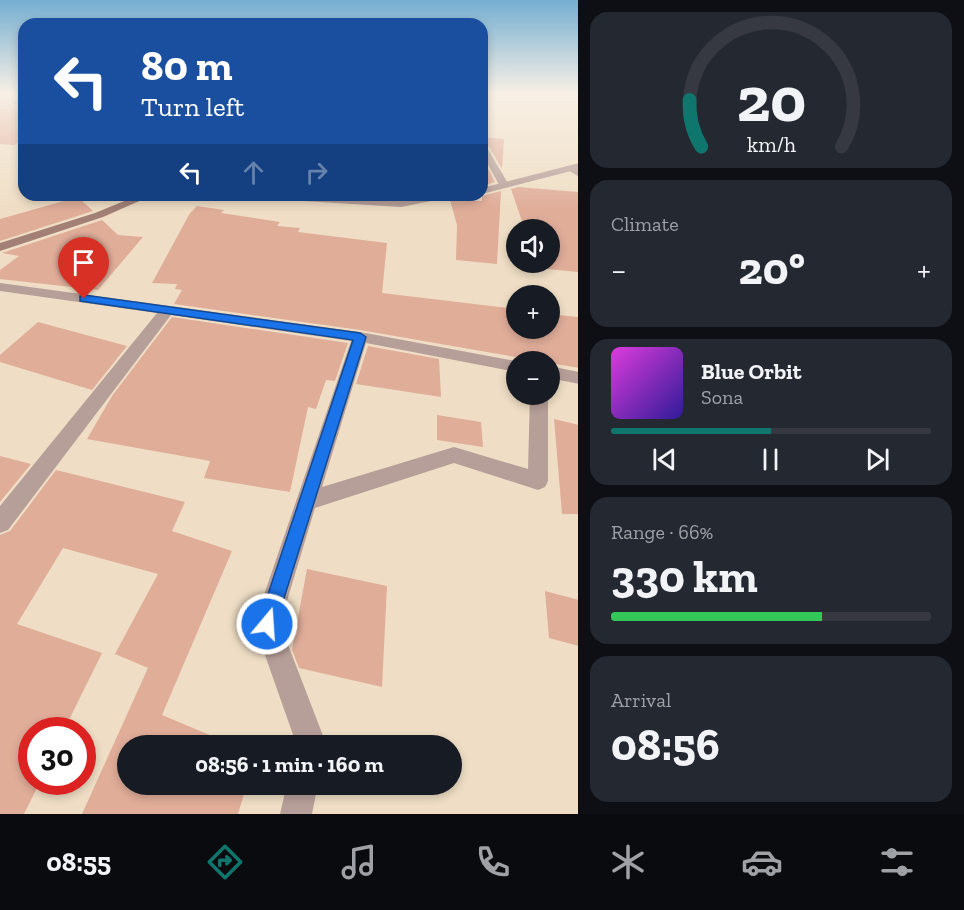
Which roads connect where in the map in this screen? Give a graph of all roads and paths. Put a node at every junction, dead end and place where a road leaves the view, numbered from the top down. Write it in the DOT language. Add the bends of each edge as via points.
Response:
graph roads {
  1 [pos="488,157"];
  2 [pos="576,169"];
  3 [pos="504,185"];
  4 [pos="488,189"];
  5 [pos="133,201"];
  6 [pos="352,201"];
  7 [pos="419,201"];
  8 [pos="0,247"];
  9 [pos="0,287"];
  10 [pos="168,310"];
  11 [pos="360,337"];
  12 [pos="506,364"];
  13 [pos="560,374"];
  14 [pos="578,378"];
  15 [pos="539,405"];
  16 [pos="307,501"];
  17 [pos="0,523"];
  18 [pos="308,735"];
  19 [pos="300,795"];
  20 [pos="296,814"];
  1 -- 3 [label="street"];
  2 -- 3 [label="street"];
  3 -- 4 [label="street"];
  5 -- 8 [label="main road"];
  6 -- 7 [label="street"];
  9 -- 10 [label="street"];
  10 -- 11 [label="street"];
  10 -- 17 [label="street"];
  11 -- 12 [label="street"];
  11 -- 16 [label="street"];
  13 -- 14 [label="street"];
  15 -- 16 [label="street" via="538,481 454,455"];
  16 -- 18 [label="street" via="267,624"];
  19 -- 20 [label="street"];
}
